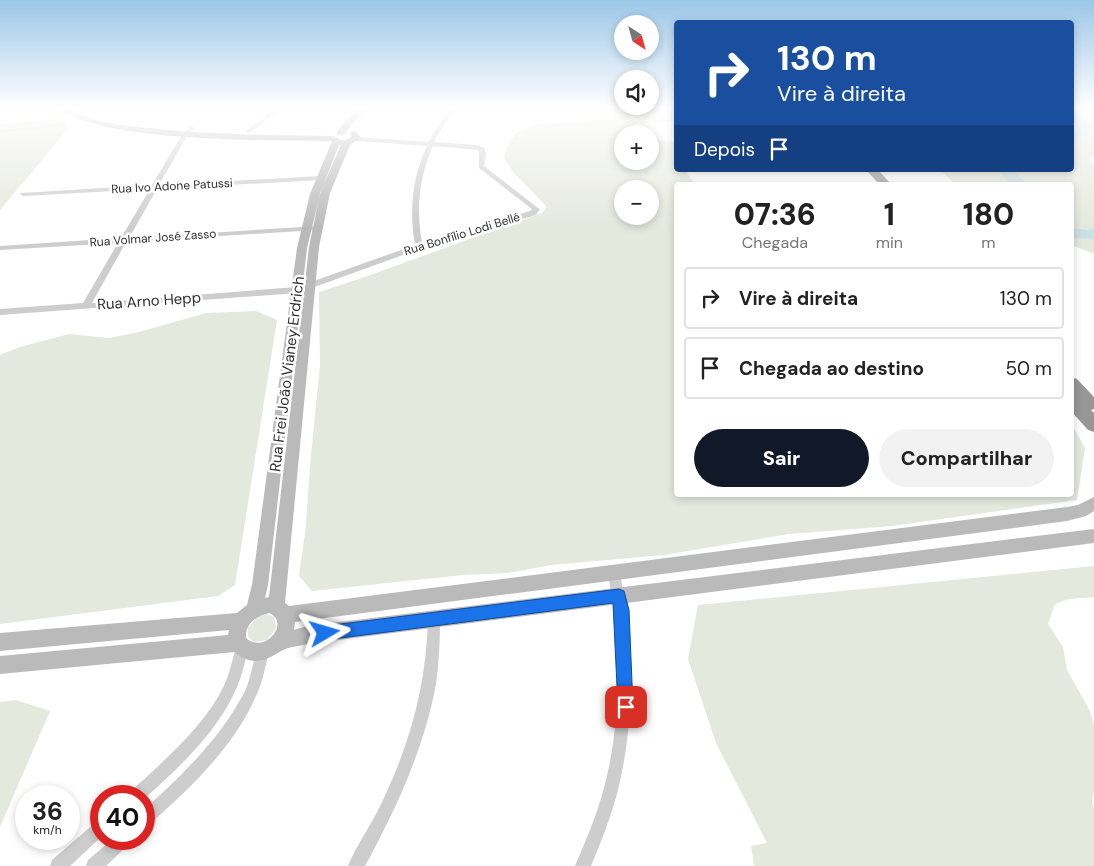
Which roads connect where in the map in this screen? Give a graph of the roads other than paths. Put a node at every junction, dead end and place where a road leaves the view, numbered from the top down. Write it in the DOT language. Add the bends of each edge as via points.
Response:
graph roads {
  1 [pos="178,148"];
  2 [pos="337,148"];
  3 [pos="340,148"];
  4 [pos="429,148"];
  5 [pos="480,148"];
  6 [pos="863,172"];
  7 [pos="874,172"];
  8 [pos="321,178"];
  9 [pos="872,182"];
  10 [pos="883,182"];
  11 [pos="155,187"];
  12 [pos="23,194"];
  13 [pos="311,228"];
  14 [pos="124,240"];
  15 [pos="419,246"];
  16 [pos="0,248"];
  17 [pos="304,288"];
  18 [pos="86,306"];
  19 [pos="0,312"];
  20 [pos="1074,386"];
  21 [pos="1074,402"];
  22 [pos="1094,408"];
  23 [pos="1094,425"];
  24 [pos="1094,502"];
  25 [pos="1094,536"];
  26 [pos="614,573"];
  27 [pos="619,596"];
  28 [pos="281,610"];
  29 [pos="247,615"];
  30 [pos="434,619"];
  31 [pos="0,642"];
  32 [pos="278,643"];
  33 [pos="240,646"];
  34 [pos="263,652"];
  35 [pos="0,665"];
  36 [pos="148,785"];
  37 [pos="155,809"];
  38 [pos="90,837"];
  39 [pos="112,850"];
  40 [pos="58,866"];
  41 [pos="94,866"];
  42 [pos="356,866"];
  43 [pos="583,866"];
  1 -- 11 [label="street"];
  2 -- 8 [label="street, Rua Frei João Vianey Erdrich"];
  3 -- 13 [label="street, Rua Frei João Vianey Erdrich"];
  4 -- 15 [label="street" via="416,190 414,217"];
  5 -- 15 [label="street, Rua Bonfílio Lodi Bellé" via="483,152 481,167 536,209 533,213"];
  6 -- 9 [label="highway"];
  7 -- 10 [label="highway"];
  8 -- 11 [label="street, Rua Ivo Adone Patussi"];
  8 -- 13 [label="street, Rua Frei João Vianey Erdrich"];
  11 -- 12 [label="street, Rua Ivo Adone Patussi"];
  11 -- 14 [label="street"];
  13 -- 14 [label="street, Rua Volmar José Zasso"];
  13 -- 17 [label="street, Rua Frei João Vianey Erdrich"];
  14 -- 16 [label="street, Rua Volmar José Zasso"];
  14 -- 18 [label="street"];
  15 -- 17 [label="street, Rua Bonfílio Lodi Bellé"];
  17 -- 18 [label="street, Rua Arno Hepp"];
  17 -- 28 [label="street, Rua Frei João Vianey Erdrich"];
  17 -- 29 [label="street, Rua Frei João Vianey Erdrich" via="260,585"];
  18 -- 19 [label="street, Rua Arno Hepp"];
  20 -- 22 [label="highway"];
  21 -- 23 [label="highway"];
  24 -- 26 [label="street" via="1081,511 1067,514"];
  25 -- 27 [label="street"];
  26 -- 27 [label="street"];
  26 -- 28 [label="street" via="298,614"];
  27 -- 30 [label="street"];
  27 -- 43 [label="street" via="626,707 610,795"];
  28 -- 29 [label="street" via="269,604"];
  28 -- 32 [label="street" via="287,628"];
  29 -- 31 [label="street"];
  29 -- 33 [label="street" via="237,628"];
  30 -- 32 [label="street" via="307,636"];
  30 -- 42 [label="street" via="430,675 417,730 392,796"];
  32 -- 34 [label="street"];
  33 -- 34 [label="street" via="255,653"];
  33 -- 35 [label="street"];
  33 -- 36 [label="street" via="231,685 176,759"];
  34 -- 37 [label="street" via="251,692 226,732 191,774"];
  38 -- 40 [label="street"];
  39 -- 41 [label="street"];
}
